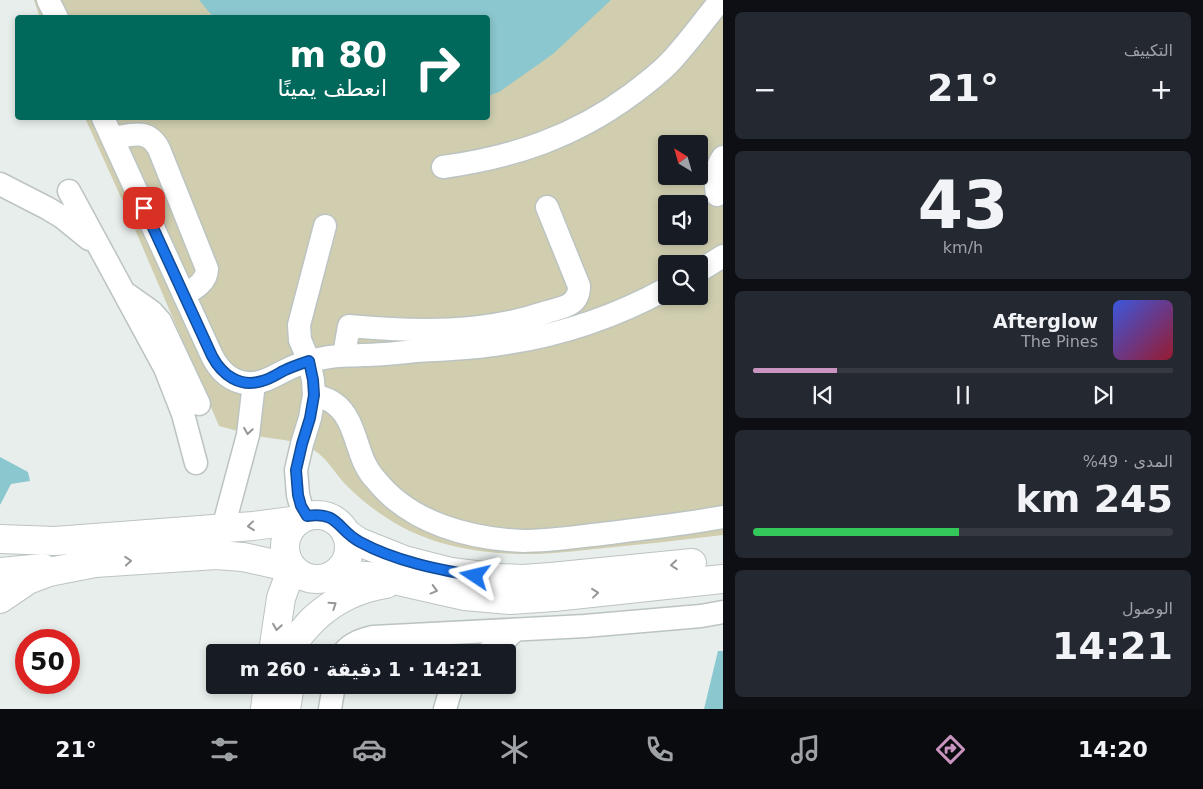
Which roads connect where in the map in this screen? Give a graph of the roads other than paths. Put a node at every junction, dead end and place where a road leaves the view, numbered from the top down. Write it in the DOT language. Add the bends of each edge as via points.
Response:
graph roads {
  1 [pos="48,0"];
  2 [pos="721,0"];
  3 [pos="56,15"];
  4 [pos="104,120"];
  5 [pos="113,138"];
  6 [pos="723,157"];
  7 [pos="443,167"];
  8 [pos="0,184"];
  9 [pos="68,191"];
  10 [pos="717,195"];
  11 [pos="547,207"];
  12 [pos="325,226"];
  13 [pos="98,246"];
  14 [pos="723,256"];
  15 [pos="708,265"];
  16 [pos="123,292"];
  17 [pos="658,293"];
  18 [pos="184,296"];
  19 [pos="344,356"];
  20 [pos="309,361"];
  21 [pos="254,383"];
  22 [pos="314,395"];
  23 [pos="199,404"];
  24 [pos="196,463"];
  25 [pos="723,517"];
  26 [pos="303,518"];
  27 [pos="223,528"];
  28 [pos="346,533"];
  29 [pos="0,539"];
  30 [pos="55,541"];
  31 [pos="0,546"];
  32 [pos="216,554"];
  33 [pos="723,560"];
  34 [pos="95,563"];
  35 [pos="292,568"];
  36 [pos="0,572"];
  37 [pos="326,577"];
  38 [pos="723,579"];
  39 [pos="400,582"];
  40 [pos="0,599"];
  41 [pos="723,612"];
  42 [pos="515,630"];
  43 [pos="274,644"];
  44 [pos="296,644"];
  45 [pos="297,644"];
  46 [pos="354,644"];
  47 [pos="500,644"];
  48 [pos="267,694"];
  49 [pos="288,694"];
  50 [pos="332,694"];
  51 [pos="449,694"];
  52 [pos="265,709"];
  53 [pos="286,709"];
  54 [pos="330,709"];
  55 [pos="445,709"];
  1 -- 3 [label="street"];
  2 -- 7 [label="street" via="670,62 621,102 594,119 521,151"];
  4 -- 5 [label="street"];
  5 -- 18 [label="street"];
  5 -- 18 [label="street" via="142,135 150,137 159,149 207,269 205,279"];
  6 -- 10 [label="street" via="718,163 715,180"];
  8 -- 13 [label="street" via="62,217"];
  9 -- 13 [label="street"];
  11 -- 19 [label="street" via="579,286 578,297 571,304 490,327 428,330 349,326"];
  12 -- 20 [label="street" via="299,325 300,340"];
  13 -- 16 [label="street"];
  14 -- 15 [label="street"];
  16 -- 23 [label="street" via="160,321"];
  16 -- 24 [label="street" via="165,368"];
  17 -- 19 [label="street" via="590,323 522,341"];
  18 -- 21 [label="street" via="216,364 237,381"];
  19 -- 20 [label="street"];
  20 -- 21 [label="street"];
  20 -- 22 [label="street"];
  21 -- 27 [label="street, one-way" via="248,435"];
  22 -- 25 [label="street" via="342,410 365,465 385,492 416,514 456,530 522,541 546,540"];
  22 -- 26 [label="street" via="296,470"];
  26 -- 27 [label="main road, one-way"];
  26 -- 28 [label="main road" via="316,514 326,516"];
  26 -- 35 [label="main road" via="292,526 284,543 284,552"];
  27 -- 30 [label="main road"];
  27 -- 32 [label="street"];
  33 -- 28 [label="main road, one-way" via="523,579 499,578 451,572 404,560 359,542"];
  28 -- 37 [label="main road" via="349,551 346,560 341,568"];
  29 -- 30 [label="main road"];
  30 -- 31 [label="main road"];
  34 -- 32 [label="main road, one-way"];
  32 -- 35 [label="main road"];
  34 -- 36 [label="main road"];
  34 -- 40 [label="main road" via="49,572 28,580"];
  35 -- 37 [label="main road" via="308,578"];
  35 -- 43 [label="main road, one-way" via="281,598"];
  37 -- 39 [label="main road" via="381,577"];
  37 -- 44 [label="main road" via="306,599"];
  39 -- 38 [label="main road, one-way" via="465,596 510,600"];
  45 -- 39 [label="main road, one-way" via="315,618 334,603 356,592"];
  41 -- 42 [label="street"];
  42 -- 46 [label="street" via="372,637"];
  42 -- 47 [label="street"];
  48 -- 52 [label="main road"];
  49 -- 53 [label="main road"];
  50 -- 54 [label="street"];
  51 -- 55 [label="street"];
}
